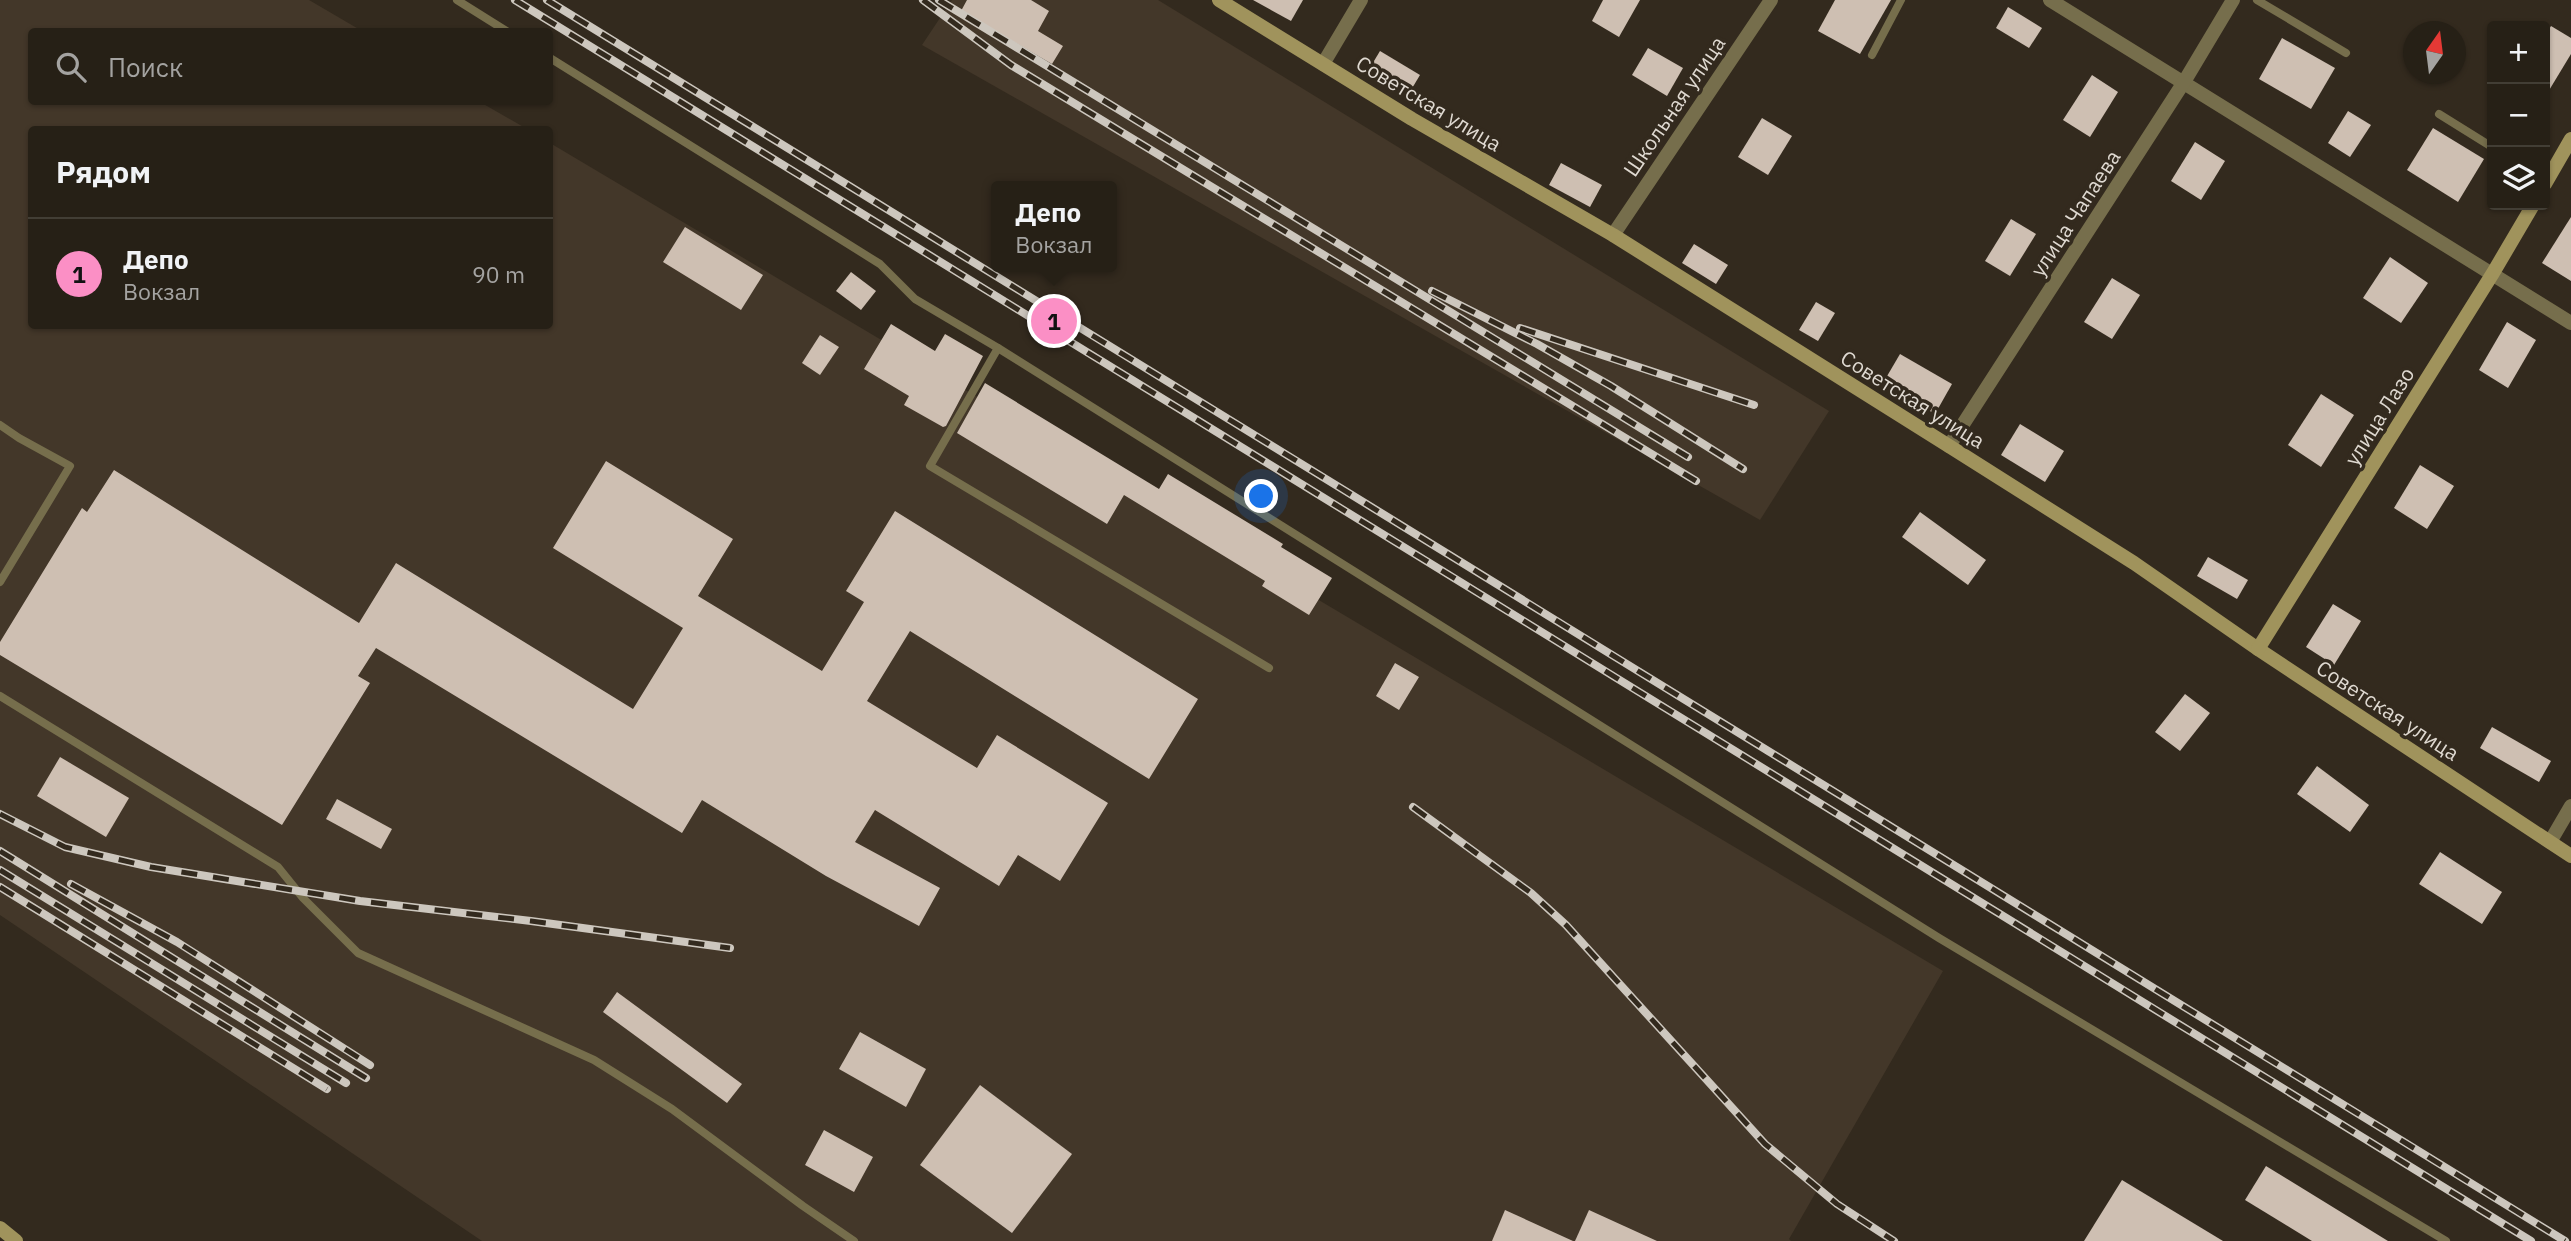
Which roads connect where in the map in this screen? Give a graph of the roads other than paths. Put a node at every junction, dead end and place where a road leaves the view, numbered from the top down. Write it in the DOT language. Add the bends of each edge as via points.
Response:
graph roads {
  1 [pos="457,0"];
  2 [pos="1219,0"];
  3 [pos="1361,0"];
  4 [pos="1771,0"];
  5 [pos="1901,0"];
  6 [pos="2050,0"];
  7 [pos="2233,0"];
  8 [pos="2257,0"];
  9 [pos="502,28"];
  10 [pos="2346,53"];
  11 [pos="1872,55"];
  12 [pos="553,60"];
  13 [pos="1323,64"];
  14 [pos="2183,82"];
  15 [pos="2439,114"];
  16 [pos="2571,139"];
  17 [pos="2487,144"];
  18 [pos="2550,173"];
  19 [pos="2530,210"];
  20 [pos="1613,235"];
  21 [pos="2493,272"];
  22 [pos="2571,323"];
  23 [pos="998,348"];
  24 [pos="0,425"];
  25 [pos="1949,446"];
  26 [pos="0,582"];
  27 [pos="2258,649"];
  28 [pos="1269,668"];
  29 [pos="0,695"];
  30 [pos="2571,806"];
  31 [pos="2550,842"];
  32 [pos="2571,856"];
  33 [pos="0,1228"];
  34 [pos="16,1241"];
  35 [pos="854,1241"];
  36 [pos="2446,1241"];
  1 -- 9 [label="lane"];
  2 -- 13 [label="street, Советская улица"];
  3 -- 13 [label="street"];
  4 -- 20 [label="street, Школьная улица"];
  5 -- 11 [label="lane"];
  6 -- 14 [label="street"];
  7 -- 14 [label="street, улица Чапаева"];
  8 -- 10 [label="lane"];
  12 -- 23 [label="lane" via="880,264 915,299"];
  13 -- 20 [label="street, Советская улица"];
  14 -- 21 [label="street"];
  14 -- 25 [label="street, улица Чапаева"];
  15 -- 17 [label="lane"];
  16 -- 18 [label="street"];
  19 -- 21 [label="street, улица Лазо"];
  20 -- 25 [label="street, Советская улица"];
  21 -- 22 [label="street"];
  21 -- 27 [label="street, улица Лазо"];
  23 -- 28 [label="lane" via="930,466"];
  23 -- 36 [label="lane" via="1939,938"];
  24 -- 26 [label="lane" via="71,466"];
  25 -- 27 [label="street, Советская улица"];
  27 -- 31 [label="street, Советская улица"];
  29 -- 35 [label="lane" via="278,867 358,954 594,1060 673,1109"];
  30 -- 31 [label="street"];
  31 -- 32 [label="street, Советская улица"];
  33 -- 34 [label="street"];
}
